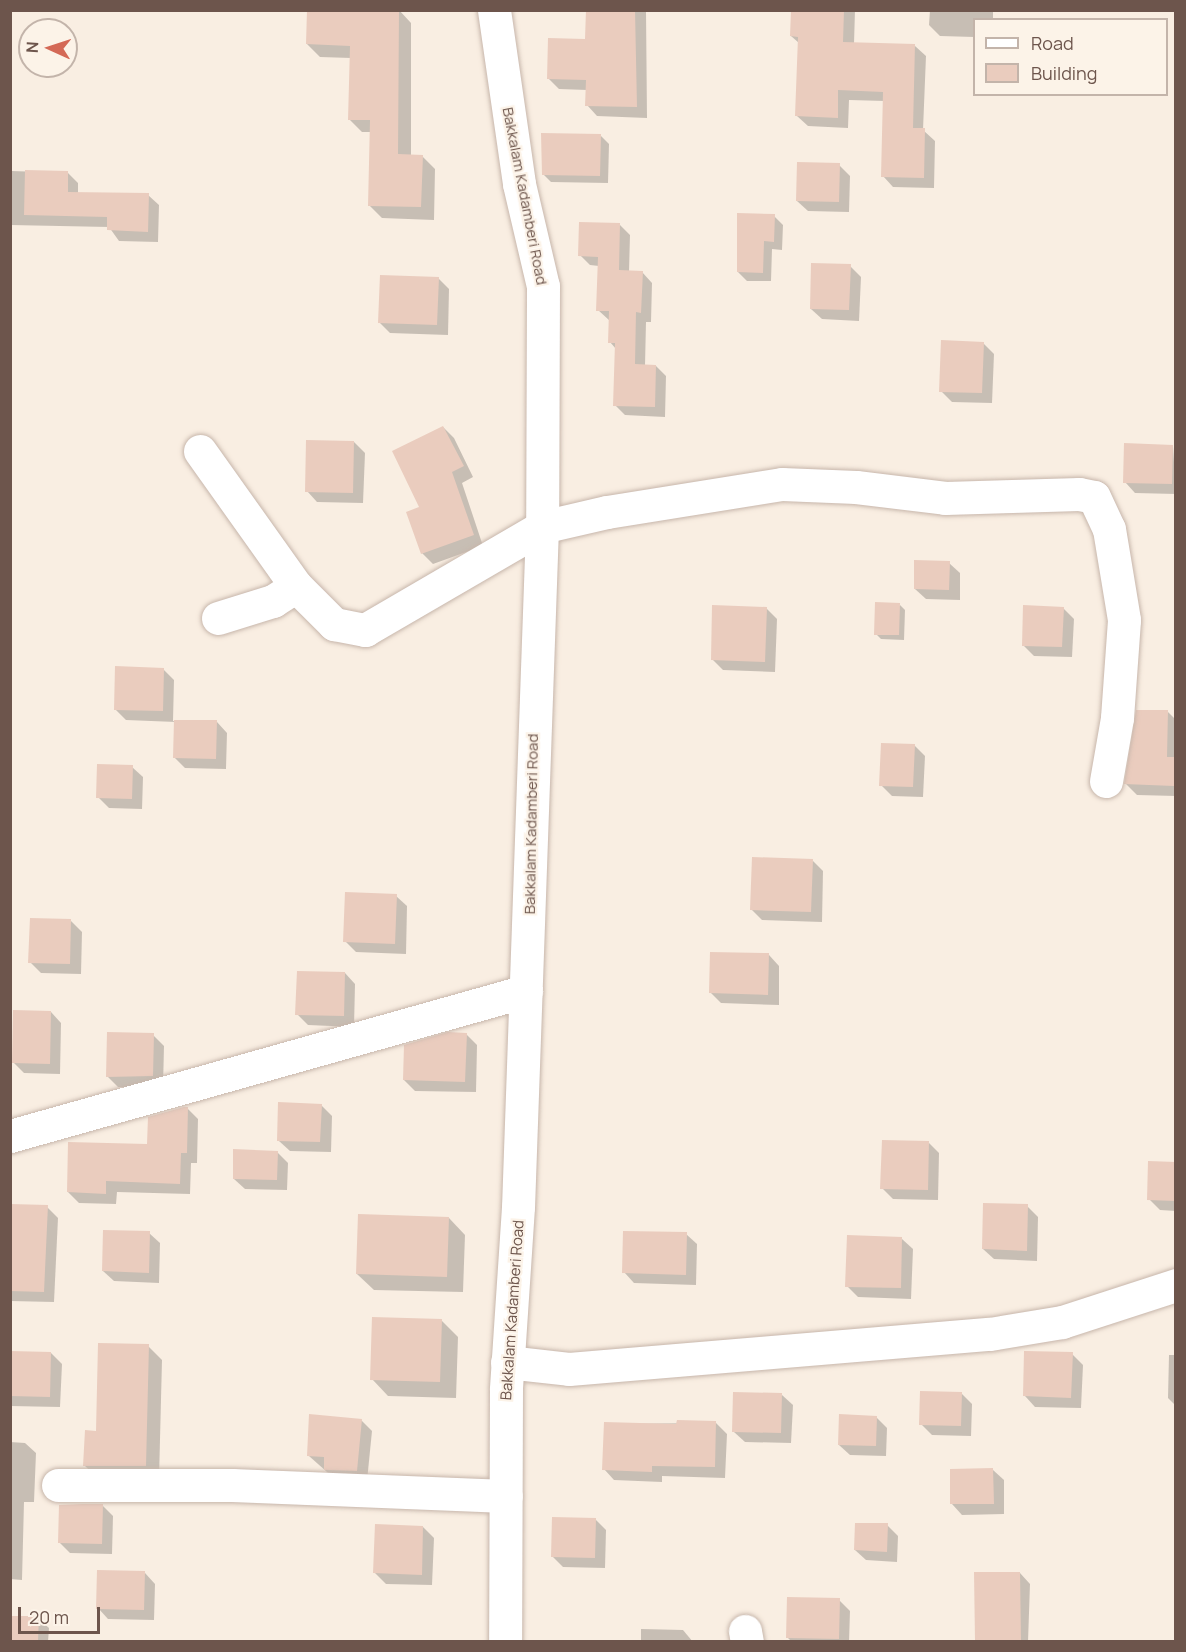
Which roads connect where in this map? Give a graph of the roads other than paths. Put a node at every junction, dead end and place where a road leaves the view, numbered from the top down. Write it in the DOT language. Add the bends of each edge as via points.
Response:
graph roads {
  1 [pos="494,10"];
  2 [pos="200,451"];
  3 [pos="542,527"];
  4 [pos="296,585"];
  5 [pos="218,618"];
  6 [pos="1106,781"];
  7 [pos="526,991"];
  8 [pos="10,1136"];
  9 [pos="1176,1285"];
  10 [pos="507,1362"];
  11 [pos="58,1485"];
  12 [pos="506,1496"];
  13 [pos="505,1641"];
  1 -- 3 [label="street, Bakkalam Kadamberi Road" via="519,184 543,286"];
  2 -- 4 [label="street"];
  3 -- 4 [label="street" via="365,630 334,624"];
  3 -- 6 [label="street" via="642,506 782,484 856,486 945,498 1078,494 1094,497 1109,529 1124,620 1117,718"];
  3 -- 7 [label="street, Bakkalam Kadamberi Road"];
  4 -- 5 [label="street" via="273,601"];
  7 -- 8 [label="street"];
  7 -- 10 [label="street, Bakkalam Kadamberi Road"];
  9 -- 10 [label="street" via="1062,1322 990,1334 569,1369"];
  10 -- 12 [label="street, Bakkalam Kadamberi Road"];
  11 -- 12 [label="street" via="232,1485"];
  12 -- 13 [label="street, Bakkalam Kadamberi Road"];
}
